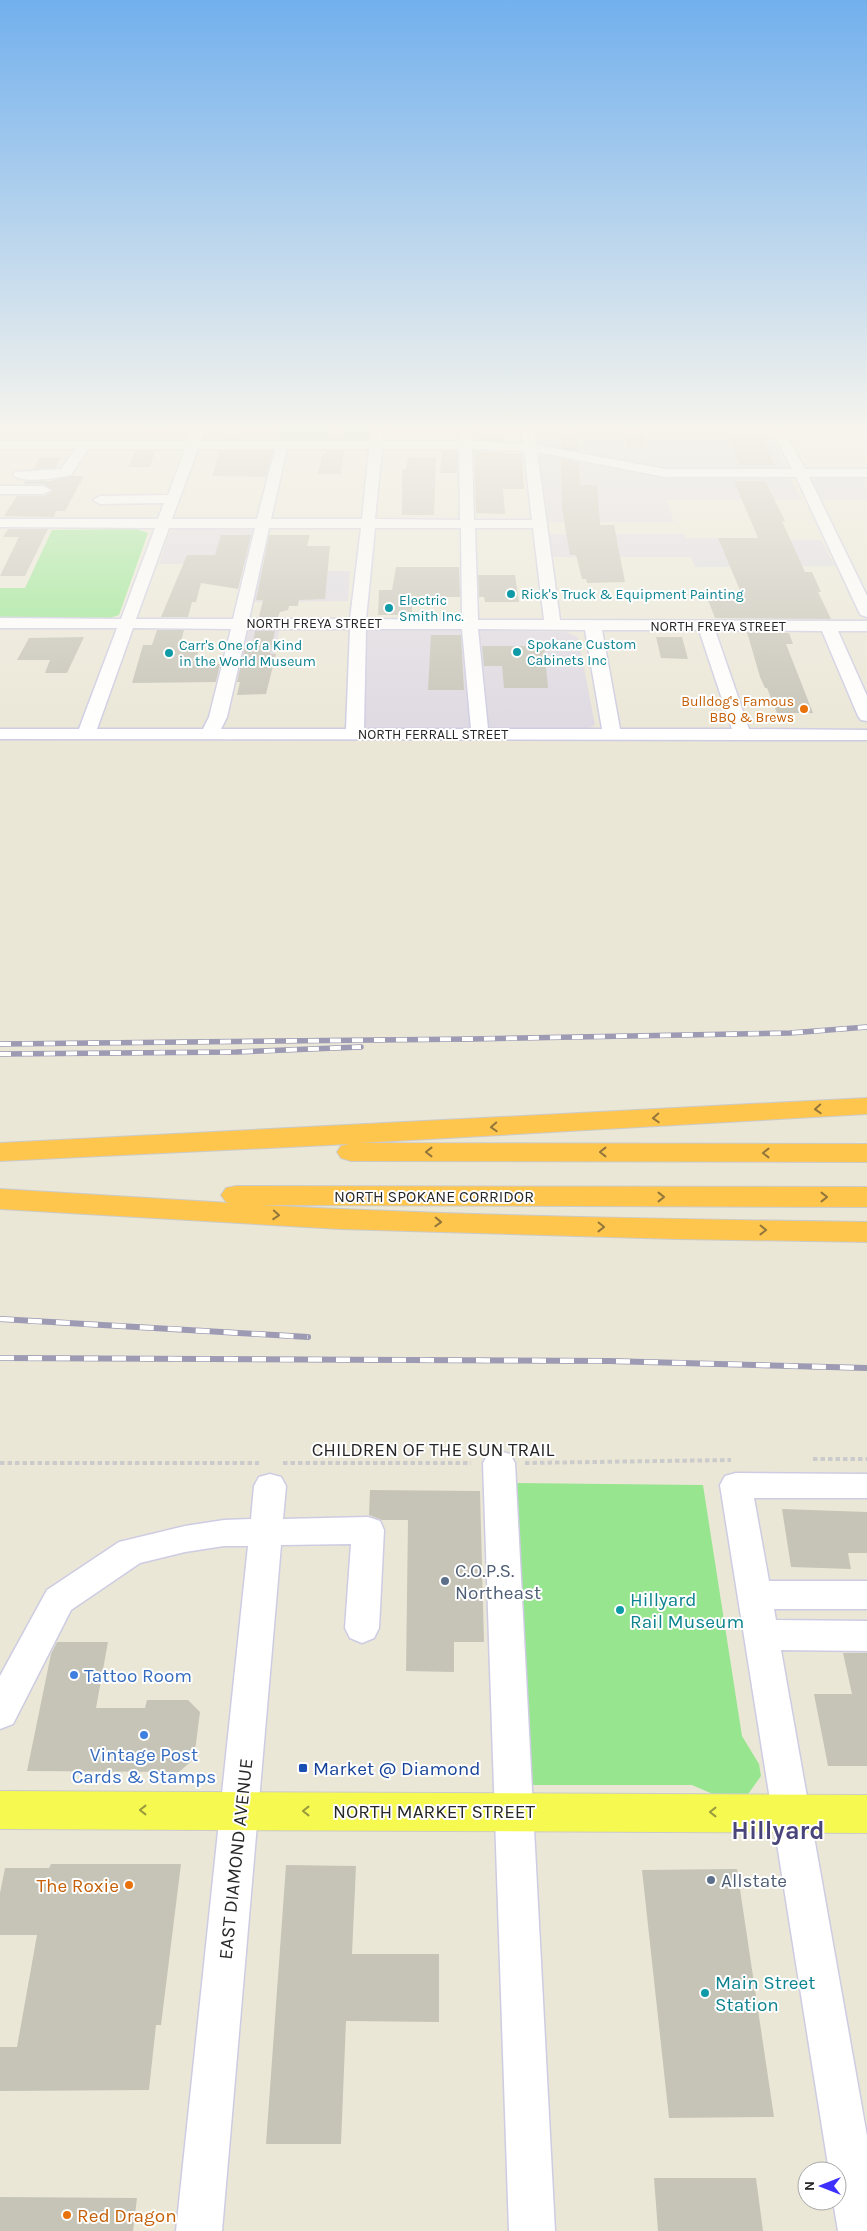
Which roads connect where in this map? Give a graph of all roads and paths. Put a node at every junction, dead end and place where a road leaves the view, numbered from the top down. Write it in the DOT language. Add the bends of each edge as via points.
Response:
graph roads {
  1 [pos="162,530"];
  2 [pos="262,530"];
  3 [pos="367,530"];
  4 [pos="467,530"];
  5 [pos="541,530"];
  6 [pos="828,530"];
  7 [pos="867,612"];
  8 [pos="128,622"];
  9 [pos="241,622"];
  10 [pos="5,623"];
  11 [pos="358,623"];
  12 [pos="470,624"];
  13 [pos="553,626"];
  14 [pos="593,626"];
  15 [pos="706,626"];
  16 [pos="828,626"];
  17 [pos="867,626"];
  18 [pos="1,641"];
  19 [pos="867,716"];
  20 [pos="86,733"];
  21 [pos="0,734"];
  22 [pos="210,734"];
  23 [pos="355,734"];
  24 [pos="480,734"];
  25 [pos="612,734"];
  26 [pos="742,734"];
  27 [pos="867,735"];
  28 [pos="867,1106"];
  29 [pos="0,1153"];
  30 [pos="867,1153"];
  31 [pos="0,1194"];
  32 [pos="867,1198"];
  33 [pos="0,1199"];
  34 [pos="867,1232"];
  35 [pos="810,1459"];
  36 [pos="867,1459"];
  37 [pos="0,1463"];
  38 [pos="499,1463"];
  39 [pos="268,1471"];
  40 [pos="735,1473"];
  41 [pos="867,1486"];
  42 [pos="267,1531"];
  43 [pos="754,1595"];
  44 [pos="867,1595"];
  45 [pos="362,1628"];
  46 [pos="761,1635"];
  47 [pos="867,1636"];
  48 [pos="0,1713"];
  49 [pos="0,1810"];
  50 [pos="240,1811"];
  51 [pos="515,1812"];
  52 [pos="791,1813"];
  53 [pos="867,1814"];
  54 [pos="199,2231"];
  55 [pos="532,2231"];
  56 [pos="861,2231"];
  1 -- 8 [label="street"];
  2 -- 9 [label="street"];
  3 -- 11 [label="street"];
  4 -- 12 [label="street"];
  5 -- 13 [label="street"];
  6 -- 7 [label="street"];
  8 -- 9 [label="street, NORTH FREYA STREET"];
  8 -- 10 [label="street, NORTH FREYA STREET"];
  8 -- 20 [label="street"];
  9 -- 11 [label="street, NORTH FREYA STREET"];
  9 -- 22 [label="street" via="218,717"];
  10 -- 18 [label="street"];
  11 -- 12 [label="street, NORTH FREYA STREET"];
  11 -- 23 [label="street"];
  12 -- 13 [label="street, NORTH FREYA STREET"];
  12 -- 24 [label="street"];
  13 -- 14 [label="street, NORTH FREYA STREET"];
  14 -- 15 [label="street, NORTH FREYA STREET"];
  14 -- 25 [label="street"];
  15 -- 16 [label="street, NORTH FREYA STREET"];
  15 -- 26 [label="street"];
  16 -- 17 [label="street, NORTH FREYA STREET"];
  16 -- 19 [label="street"];
  20 -- 21 [label="street, NORTH FERRALL STREET"];
  20 -- 22 [label="street, NORTH FERRALL STREET"];
  22 -- 23 [label="street, NORTH FERRALL STREET"];
  23 -- 24 [label="street, NORTH FERRALL STREET"];
  24 -- 25 [label="street, NORTH FERRALL STREET"];
  25 -- 26 [label="street, NORTH FERRALL STREET"];
  26 -- 27 [label="street, NORTH FERRALL STREET"];
  28 -- 29 [label="highway, one-way"];
  30 -- 29 [label="highway, one-way"];
  31 -- 32 [label="highway, NORTH SPOKANE CORRIDOR, one-way"];
  33 -- 34 [label="highway, one-way" via="349,1219"];
  35 -- 36 [label="path"];
  37 -- 39 [label="path, CHILDREN OF THE SUN TRAIL"];
  38 -- 39 [label="path, CHILDREN OF THE SUN TRAIL"];
  38 -- 40 [label="path, CHILDREN OF THE SUN TRAIL"];
  38 -- 51 [label="street"];
  39 -- 42 [label="street, EAST DIAMOND AVENUE"];
  40 -- 41 [label="street"];
  40 -- 43 [label="street"];
  42 -- 45 [label="street" via="368,1530"];
  42 -- 48 [label="street" via="222,1533 131,1552 59,1600"];
  42 -- 50 [label="street, EAST DIAMOND AVENUE"];
  43 -- 44 [label="street"];
  43 -- 46 [label="street"];
  46 -- 47 [label="street"];
  46 -- 52 [label="street"];
  50 -- 49 [label="main road, NORTH MARKET STREET, one-way"];
  51 -- 50 [label="main road, NORTH MARKET STREET, one-way"];
  50 -- 54 [label="street, EAST DIAMOND AVENUE"];
  52 -- 51 [label="main road, NORTH MARKET STREET, one-way"];
  51 -- 55 [label="street"];
  52 -- 53 [label="main road, NORTH MARKET STREET"];
  52 -- 56 [label="street"];
}
